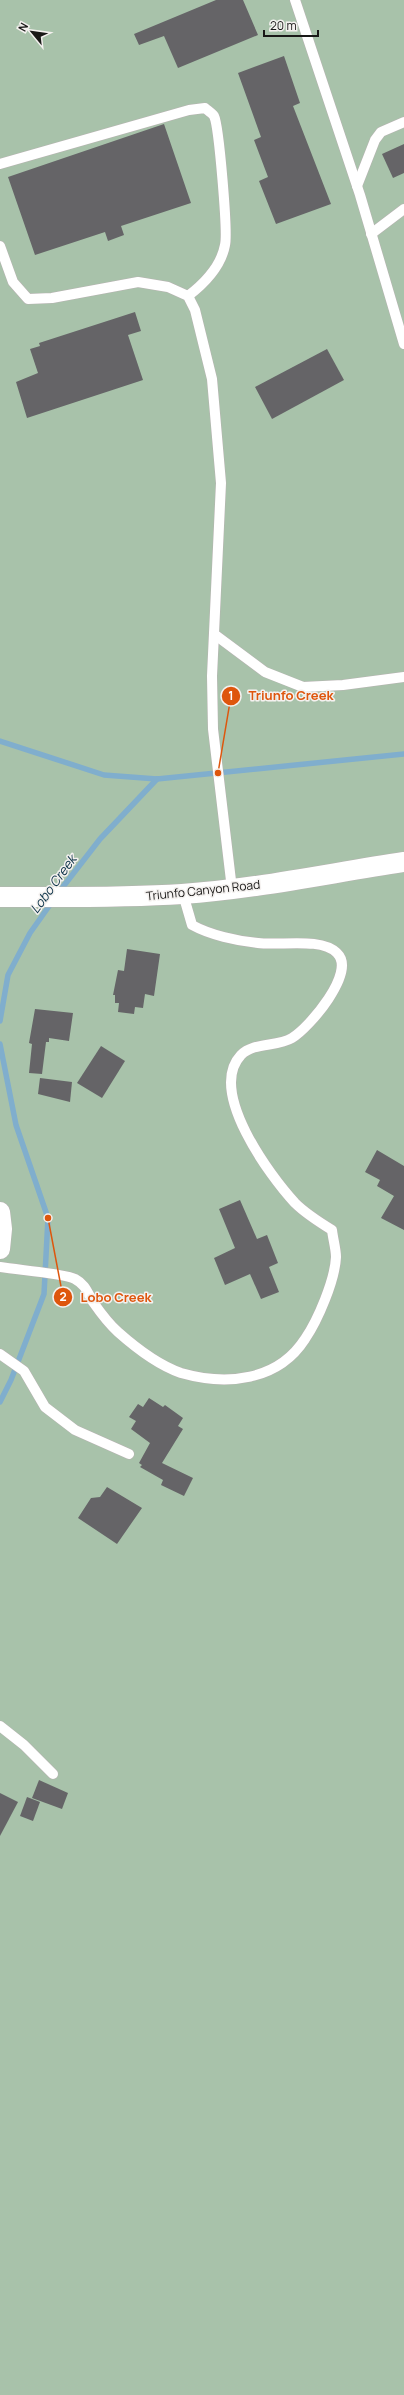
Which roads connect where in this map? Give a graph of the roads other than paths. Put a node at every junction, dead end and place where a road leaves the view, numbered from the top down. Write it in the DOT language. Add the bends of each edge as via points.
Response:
graph roads {
  1 [pos="294,0"];
  2 [pos="404,122"];
  3 [pos="0,164"];
  4 [pos="356,186"];
  5 [pos="404,209"];
  6 [pos="371,234"];
  7 [pos="0,246"];
  8 [pos="188,296"];
  9 [pos="404,344"];
  10 [pos="214,634"];
  11 [pos="404,677"];
  12 [pos="404,862"];
  13 [pos="232,889"];
  14 [pos="183,894"];
  15 [pos="7,897"];
  16 [pos="0,1212"];
  17 [pos="0,1249"];
  18 [pos="0,1267"];
  19 [pos="0,1354"];
  20 [pos="129,1454"];
  21 [pos="0,1726"];
  22 [pos="53,1774"];
  1 -- 4 [label="lane"];
  2 -- 4 [label="lane" via="381,132 375,140"];
  3 -- 8 [label="lane" via="188,110 205,108 214,116 219,146 225,245 216,268 204,284"];
  4 -- 6 [label="lane"];
  5 -- 6 [label="lane"];
  6 -- 9 [label="lane"];
  7 -- 8 [label="lane" via="13,282 28,299 52,298 138,282 168,287"];
  8 -- 10 [label="lane" via="195,310 212,379 221,483"];
  10 -- 11 [label="lane" via="265,672 303,687 342,686"];
  10 -- 13 [label="lane" via="213,729"];
  12 -- 13 [label="street, Triunfo Canyon Road"];
  13 -- 14 [label="street, Triunfo Canyon Road"];
  14 -- 15 [label="street, Triunfo Canyon Road" via="81,899"];
  14 -- 18 [label="lane" via="192,924 201,930 258,943 313,944 331,948 339,954 343,962 342,976 329,998 304,1027 293,1038 281,1044 258,1046 241,1055 234,1067 230,1085 238,1115 255,1151 295,1203 311,1218 332,1230 336,1257 327,1295 308,1334 298,1350 279,1366 248,1378 218,1381 180,1372 149,1357 117,1331 93,1301 86,1286 73,1278"];
  16 -- 17 [label="street"];
  19 -- 20 [label="lane" via="24,1371 45,1407 69,1426"];
  21 -- 22 [label="lane" via="24,1745"];
}
